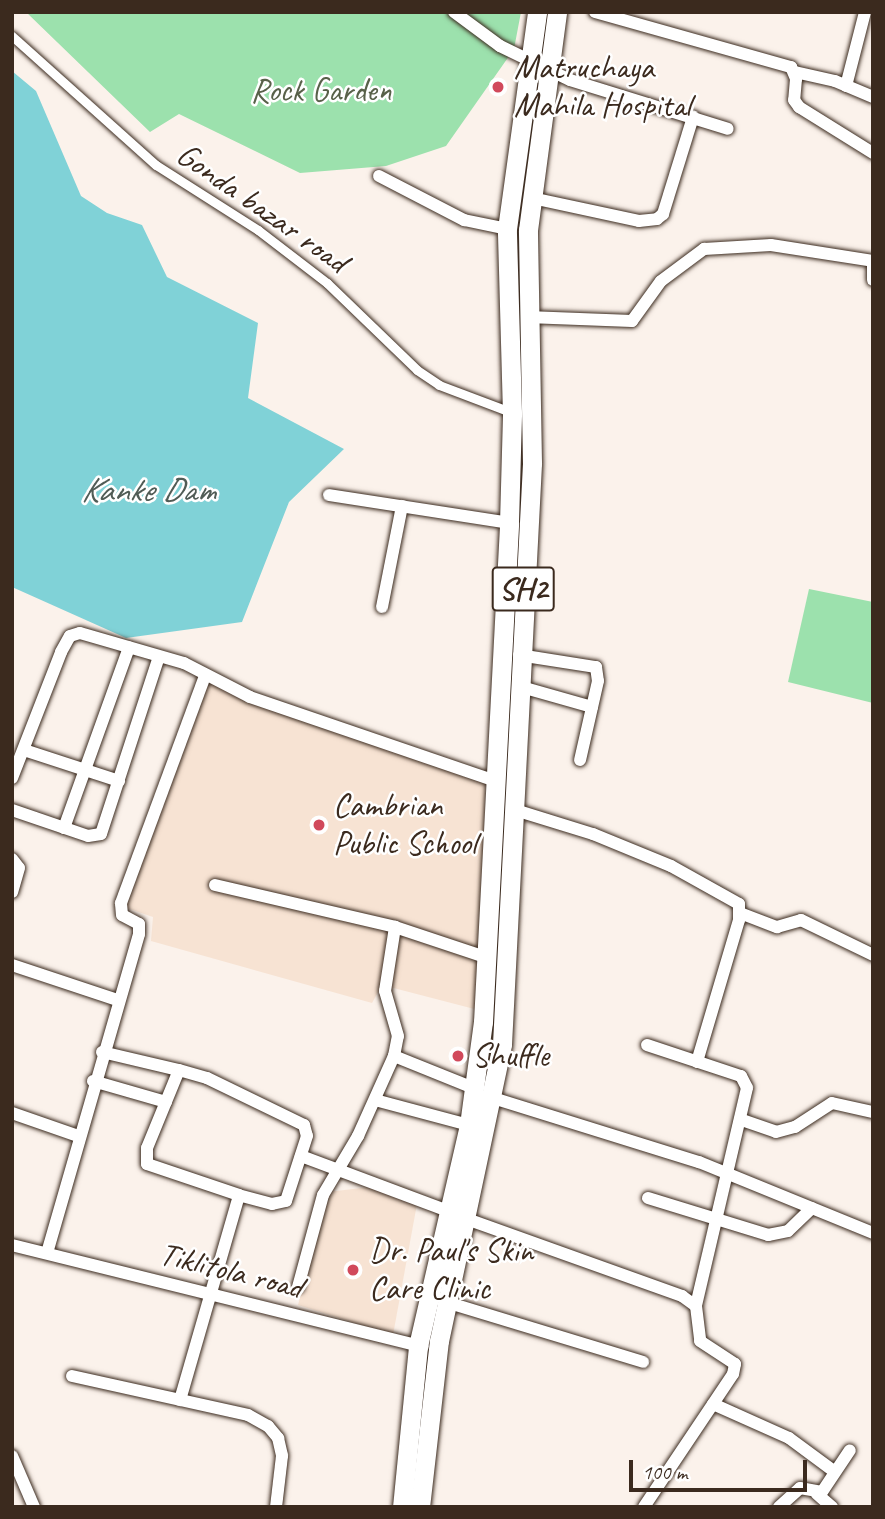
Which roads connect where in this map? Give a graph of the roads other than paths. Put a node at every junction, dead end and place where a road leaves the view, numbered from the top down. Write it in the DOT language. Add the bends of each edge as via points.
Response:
graph roads {
  1 [pos="454,12"];
  2 [pos="537,12"];
  3 [pos="557,12"];
  4 [pos="594,12"];
  5 [pos="865,12"];
  6 [pos="12,36"];
  7 [pos="539,66"];
  8 [pos="795,72"];
  9 [pos="846,86"];
  10 [pos="873,97"];
  11 [pos="693,117"];
  12 [pos="728,129"];
  13 [pos="873,153"];
  14 [pos="379,176"];
  15 [pos="532,198"];
  16 [pos="507,229"];
  17 [pos="873,262"];
  18 [pos="873,280"];
  19 [pos="527,317"];
  20 [pos="522,411"];
  21 [pos="330,495"];
  22 [pos="402,506"];
  23 [pos="509,523"];
  24 [pos="382,607"];
  25 [pos="129,647"];
  26 [pos="519,655"];
  27 [pos="159,657"];
  28 [pos="205,676"];
  29 [pos="518,686"];
  30 [pos="593,707"];
  31 [pos="24,750"];
  32 [pos="580,760"];
  33 [pos="85,770"];
  34 [pos="12,778"];
  35 [pos="493,780"];
  36 [pos="119,781"];
  37 [pos="512,809"];
  38 [pos="12,810"];
  39 [pos="64,828"];
  40 [pos="12,859"];
  41 [pos="215,885"];
  42 [pos="12,890"];
  43 [pos="740,913"];
  44 [pos="395,927"];
  45 [pos="873,955"];
  46 [pos="485,957"];
  47 [pos="12,965"];
  48 [pos="117,1000"];
  49 [pos="647,1045"];
  50 [pos="102,1052"];
  51 [pos="394,1056"];
  52 [pos="697,1062"];
  53 [pos="179,1070"];
  54 [pos="93,1081"];
  55 [pos="484,1094"];
  56 [pos="375,1100"];
  57 [pos="166,1102"];
  58 [pos="873,1112"];
  59 [pos="12,1113"];
  60 [pos="742,1120"];
  61 [pos="469,1125"];
  62 [pos="78,1136"];
  63 [pos="301,1156"];
  64 [pos="335,1169"];
  65 [pos="729,1175"];
  66 [pos="239,1195"];
  67 [pos="648,1198"];
  68 [pos="812,1208"];
  69 [pos="456,1215"];
  70 [pos="718,1220"];
  71 [pos="873,1233"];
  72 [pos="12,1245"];
  73 [pos="47,1253"];
  74 [pos="298,1287"];
  75 [pos="212,1296"];
  76 [pos="446,1302"];
  77 [pos="696,1306"];
  78 [pos="428,1348"];
  79 [pos="643,1362"];
  80 [pos="72,1376"];
  81 [pos="180,1400"];
  82 [pos="713,1404"];
  83 [pos="850,1450"];
  84 [pos="12,1456"];
  85 [pos="835,1472"];
  86 [pos="817,1494"];
  87 [pos="34,1507"];
  88 [pos="276,1507"];
  89 [pos="402,1507"];
  90 [pos="420,1507"];
  91 [pos="644,1507"];
  92 [pos="779,1507"];
  93 [pos="832,1507"];
  1 -- 7 [label="street"];
  2 -- 7 [label="main road, SH2"];
  3 -- 7 [label="main road, SH2"];
  4 -- 8 [label="street" via="783,63"];
  5 -- 9 [label="street"];
  6 -- 20 [label="street, Gonda bazar road" via="156,165 258,230 327,283 417,370 439,385"];
  7 -- 11 [label="street" via="591,89"];
  7 -- 15 [label="main road, SH2"];
  7 -- 16 [label="main road, SH2"];
  8 -- 9 [label="street"];
  8 -- 13 [label="street" via="794,100 799,107"];
  9 -- 10 [label="street"];
  11 -- 12 [label="street"];
  11 -- 15 [label="street" via="663,214 657,219 639,221"];
  14 -- 16 [label="street" via="464,220"];
  15 -- 19 [label="main road, SH2"];
  16 -- 20 [label="main road, SH2"];
  17 -- 18 [label="street"];
  17 -- 19 [label="street" via="771,245 705,249 661,281 632,321"];
  19 -- 20 [label="main road, SH2"];
  20 -- 23 [label="main road, SH2"];
  20 -- 26 [label="main road, SH2"];
  21 -- 22 [label="street"];
  22 -- 23 [label="street"];
  22 -- 24 [label="street"];
  23 -- 35 [label="main road, SH2"];
  25 -- 27 [label="street"];
  25 -- 31 [label="street" via="91,634 70,636"];
  25 -- 33 [label="street"];
  26 -- 29 [label="main road, SH2"];
  26 -- 30 [label="street" via="596,667"];
  27 -- 28 [label="street" via="184,663"];
  27 -- 36 [label="street"];
  28 -- 35 [label="street" via="295,713"];
  28 -- 48 [label="street" via="121,903 122,915 140,929"];
  29 -- 30 [label="street"];
  29 -- 37 [label="main road, SH2"];
  30 -- 32 [label="street"];
  31 -- 33 [label="street"];
  31 -- 34 [label="street"];
  33 -- 36 [label="street"];
  33 -- 39 [label="street"];
  35 -- 46 [label="main road, SH2"];
  36 -- 39 [label="street" via="101,834 88,836"];
  37 -- 43 [label="street" via="593,834 671,866 734,898"];
  37 -- 55 [label="main road, SH2" via="502,1044"];
  38 -- 39 [label="street"];
  40 -- 42 [label="street" via="19,868"];
  41 -- 44 [label="street"];
  43 -- 45 [label="street" via="777,927 801,920"];
  43 -- 52 [label="street"];
  44 -- 46 [label="street"];
  44 -- 51 [label="street" via="385,991 398,1036"];
  46 -- 55 [label="main road, SH2"];
  47 -- 48 [label="street"];
  48 -- 50 [label="street"];
  49 -- 52 [label="street"];
  50 -- 53 [label="street"];
  50 -- 54 [label="street"];
  51 -- 55 [label="street"];
  51 -- 56 [label="street"];
  52 -- 60 [label="street" via="745,1080"];
  53 -- 57 [label="street"];
  53 -- 63 [label="street" via="237,1090 304,1125 307,1136"];
  54 -- 57 [label="street"];
  54 -- 62 [label="street"];
  55 -- 61 [label="main road, SH2"];
  55 -- 65 [label="street"];
  55 -- 69 [label="main road, SH2"];
  56 -- 61 [label="street"];
  56 -- 64 [label="street"];
  57 -- 66 [label="street" via="147,1148 147,1164"];
  58 -- 60 [label="street" via="832,1103 787,1131"];
  59 -- 62 [label="street"];
  60 -- 65 [label="street"];
  61 -- 69 [label="main road, SH2"];
  62 -- 73 [label="street"];
  63 -- 64 [label="street"];
  63 -- 66 [label="street" via="286,1200 272,1204"];
  64 -- 69 [label="street"];
  64 -- 74 [label="street" via="314,1220"];
  65 -- 68 [label="street"];
  65 -- 70 [label="street"];
  66 -- 75 [label="street"];
  67 -- 70 [label="street"];
  68 -- 70 [label="street" via="779,1236"];
  68 -- 71 [label="street"];
  69 -- 76 [label="main road, SH2"];
  69 -- 77 [label="street" via="682,1296"];
  69 -- 78 [label="main road, SH2"];
  70 -- 77 [label="street"];
  72 -- 73 [label="street, Tiklitola road"];
  73 -- 75 [label="street, Tiklitola road"];
  75 -- 78 [label="street, Tiklitola road"];
  75 -- 81 [label="street"];
  76 -- 78 [label="main road, SH2"];
  76 -- 79 [label="street"];
  77 -- 82 [label="street" via="700,1341 735,1364"];
  78 -- 89 [label="main road, SH2"];
  78 -- 90 [label="main road, SH2"];
  80 -- 81 [label="street"];
  81 -- 88 [label="street" via="248,1416 268,1426 278,1438 282,1456"];
  82 -- 85 [label="street" via="789,1438"];
  82 -- 91 [label="street"];
  83 -- 85 [label="street"];
  84 -- 87 [label="street"];
  85 -- 86 [label="street"];
  86 -- 92 [label="street" via="800,1488"];
  86 -- 93 [label="street"];
}
